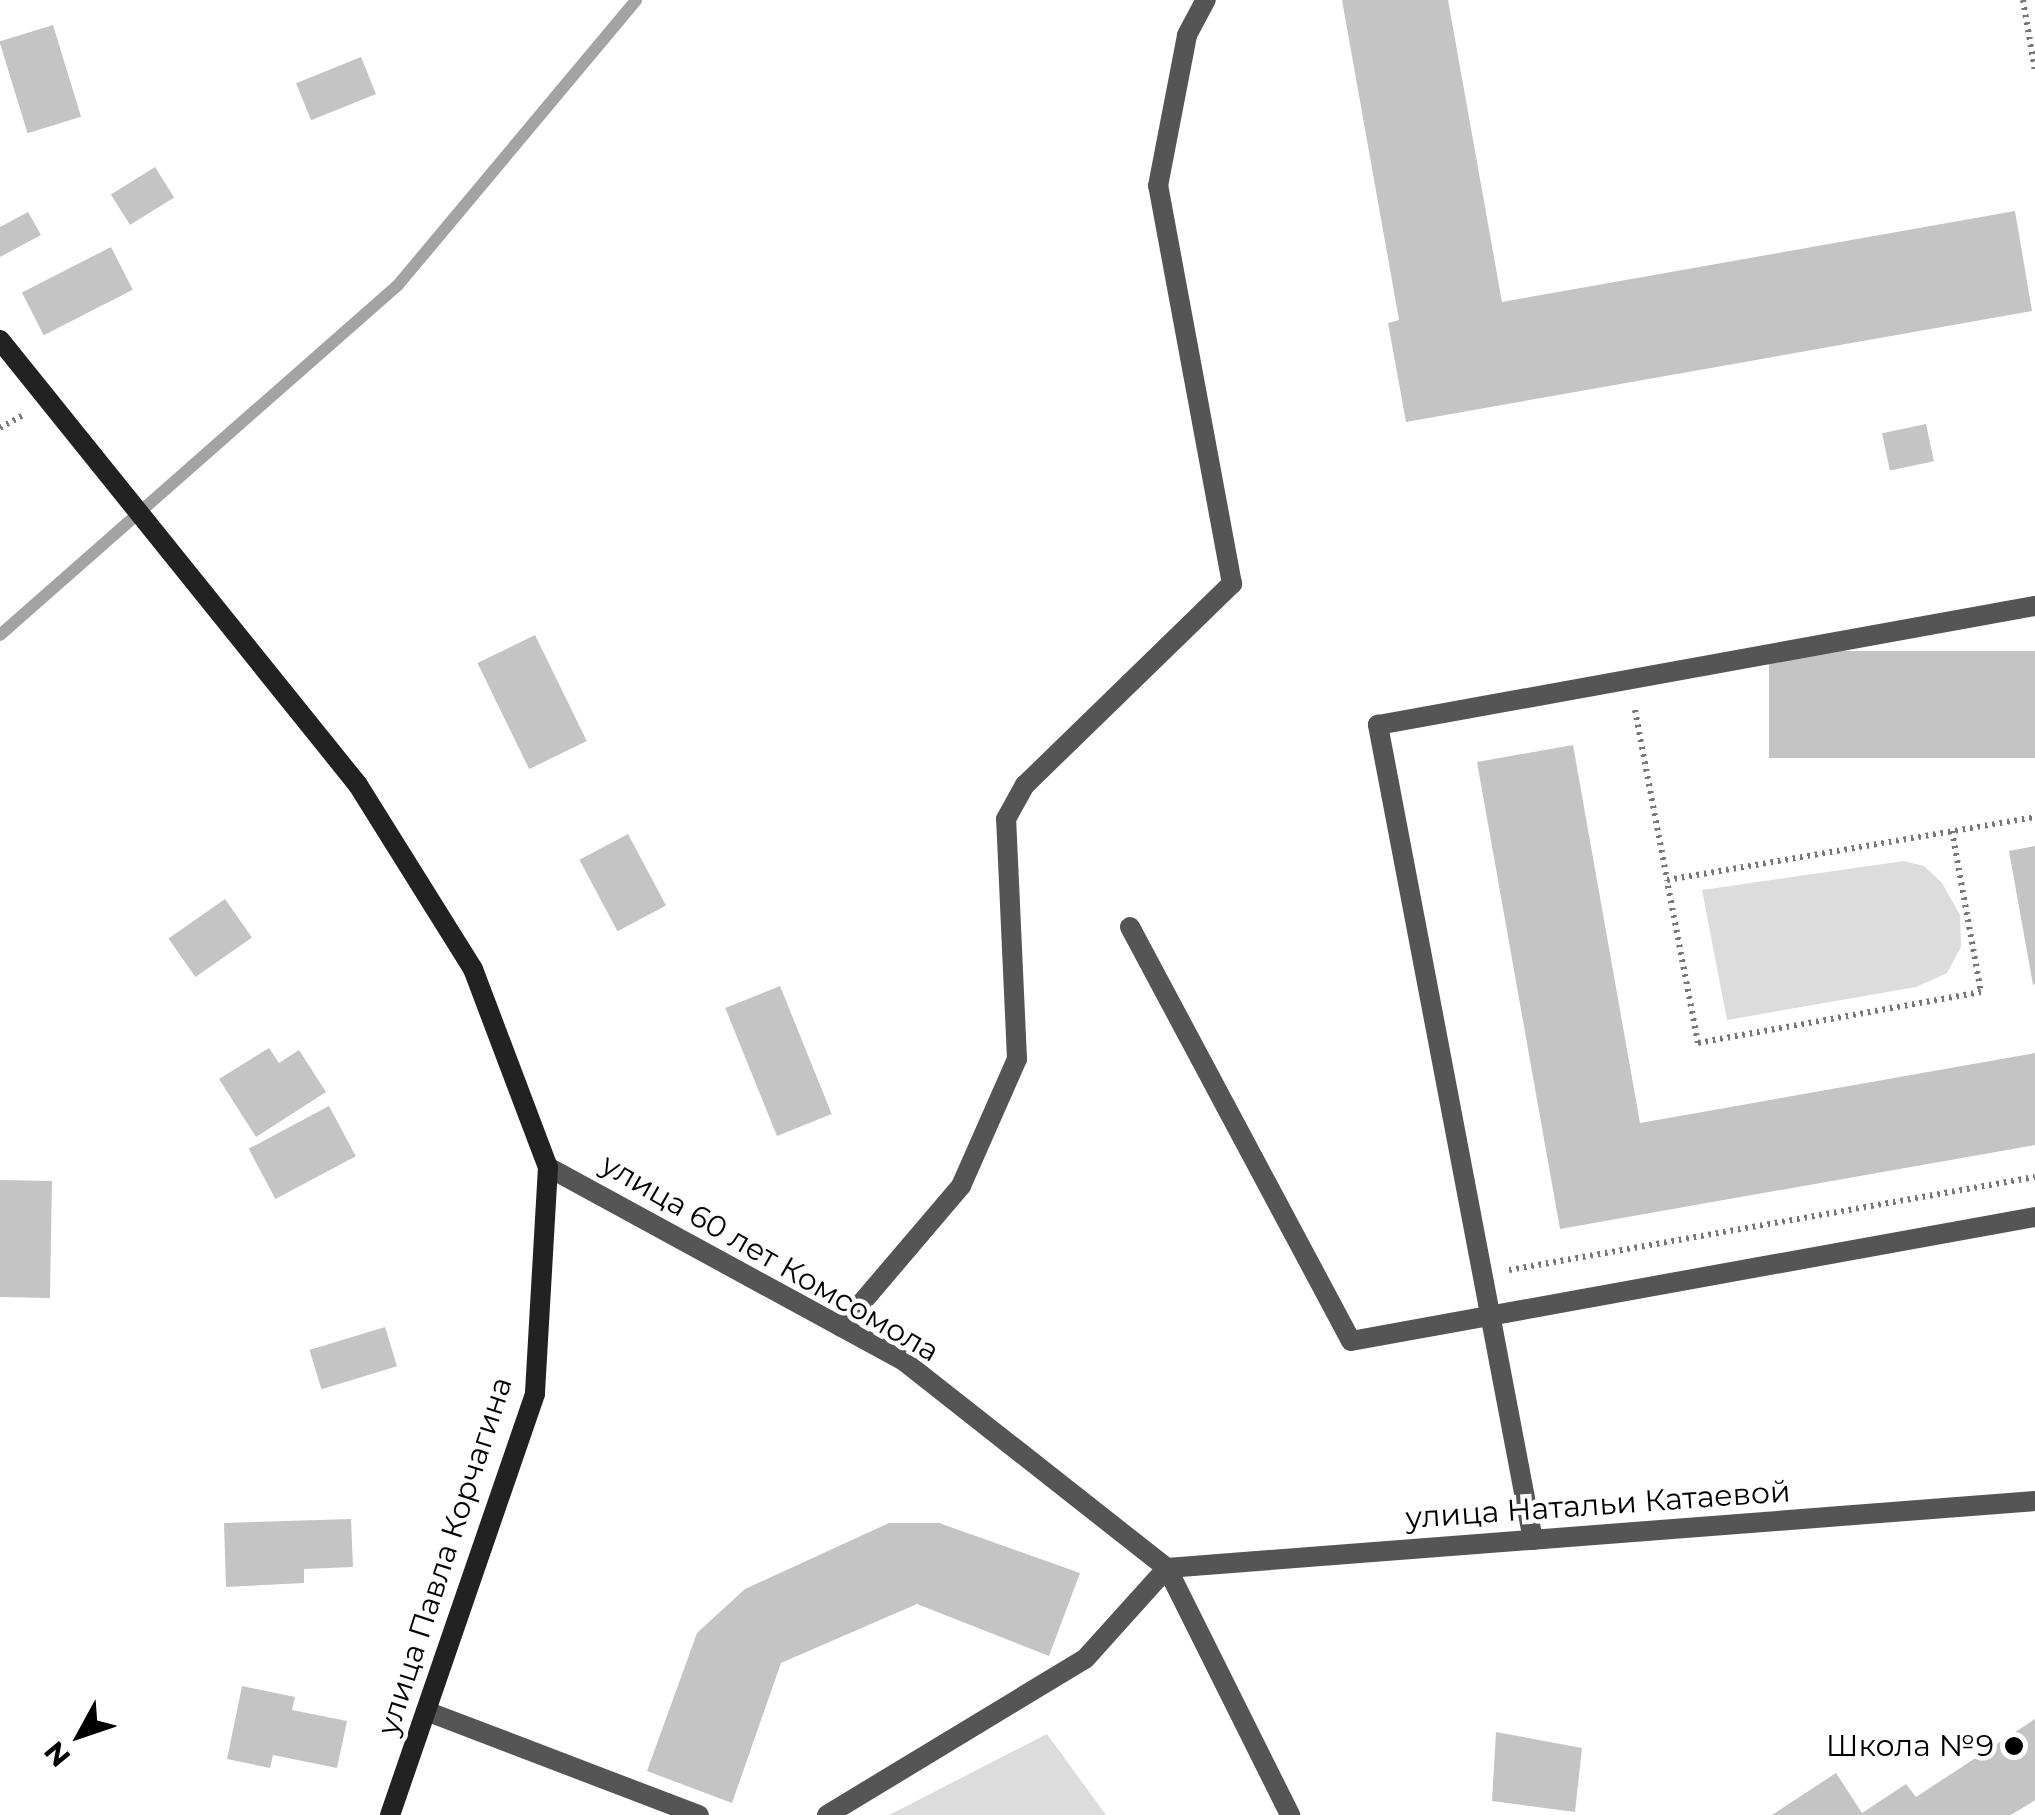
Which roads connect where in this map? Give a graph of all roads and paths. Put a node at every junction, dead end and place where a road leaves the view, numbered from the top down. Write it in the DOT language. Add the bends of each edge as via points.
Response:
graph roads {
  1 [pos="1206,0"];
  2 [pos="2023,0"];
  3 [pos="2035,70"];
  4 [pos="0,340"];
  5 [pos="2035,606"];
  6 [pos="1629,680"];
  7 [pos="2035,816"];
  8 [pos="1952,831"];
  9 [pos="1667,880"];
  10 [pos="1130,927"];
  11 [pos="548,1168"];
  12 [pos="2035,1177"];
  13 [pos="2035,1217"];
  14 [pos="1484,1274"];
  15 [pos="1491,1314"];
  16 [pos="841,1327"];
  17 [pos="2035,1502"];
  18 [pos="1532,1540"];
  19 [pos="1166,1568"];
  20 [pos="426,1711"];
  21 [pos="390,1815"];
  22 [pos="699,1815"];
  23 [pos="826,1815"];
  24 [pos="1290,1815"];
  1 -- 16 [label="street" via="1187,35 1158,186 1232,584 1025,785 1006,819 1017,1059 961,1186"];
  2 -- 3 [label="path"];
  4 -- 11 [label="main road, улица Павла Корчагина" via="358,786 473,968"];
  5 -- 6 [label="street"];
  6 -- 9 [label="path"];
  6 -- 14 [label="street" via="1378,725"];
  7 -- 8 [label="path"];
  8 -- 9 [label="path"];
  8 -- 9 [label="path" via="1981,992 1698,1043"];
  10 -- 15 [label="street" via="1351,1341"];
  11 -- 16 [label="street, улица 60 лет Комсомола"];
  11 -- 20 [label="main road, улица Павла Корчагина" via="535,1394"];
  12 -- 14 [label="path"];
  13 -- 15 [label="street"];
  14 -- 15 [label="street"];
  15 -- 18 [label="street"];
  16 -- 19 [label="street, улица 60 лет Комсомола" via="904,1362"];
  17 -- 18 [label="street, улица Натальи Катаевой"];
  18 -- 19 [label="street, улица Натальи Катаевой"];
  19 -- 23 [label="street" via="1084,1659"];
  19 -- 24 [label="street, улица 60 лет Комсомола"];
  20 -- 21 [label="main road, улица Павла Корчагина"];
  20 -- 22 [label="street"];
}
